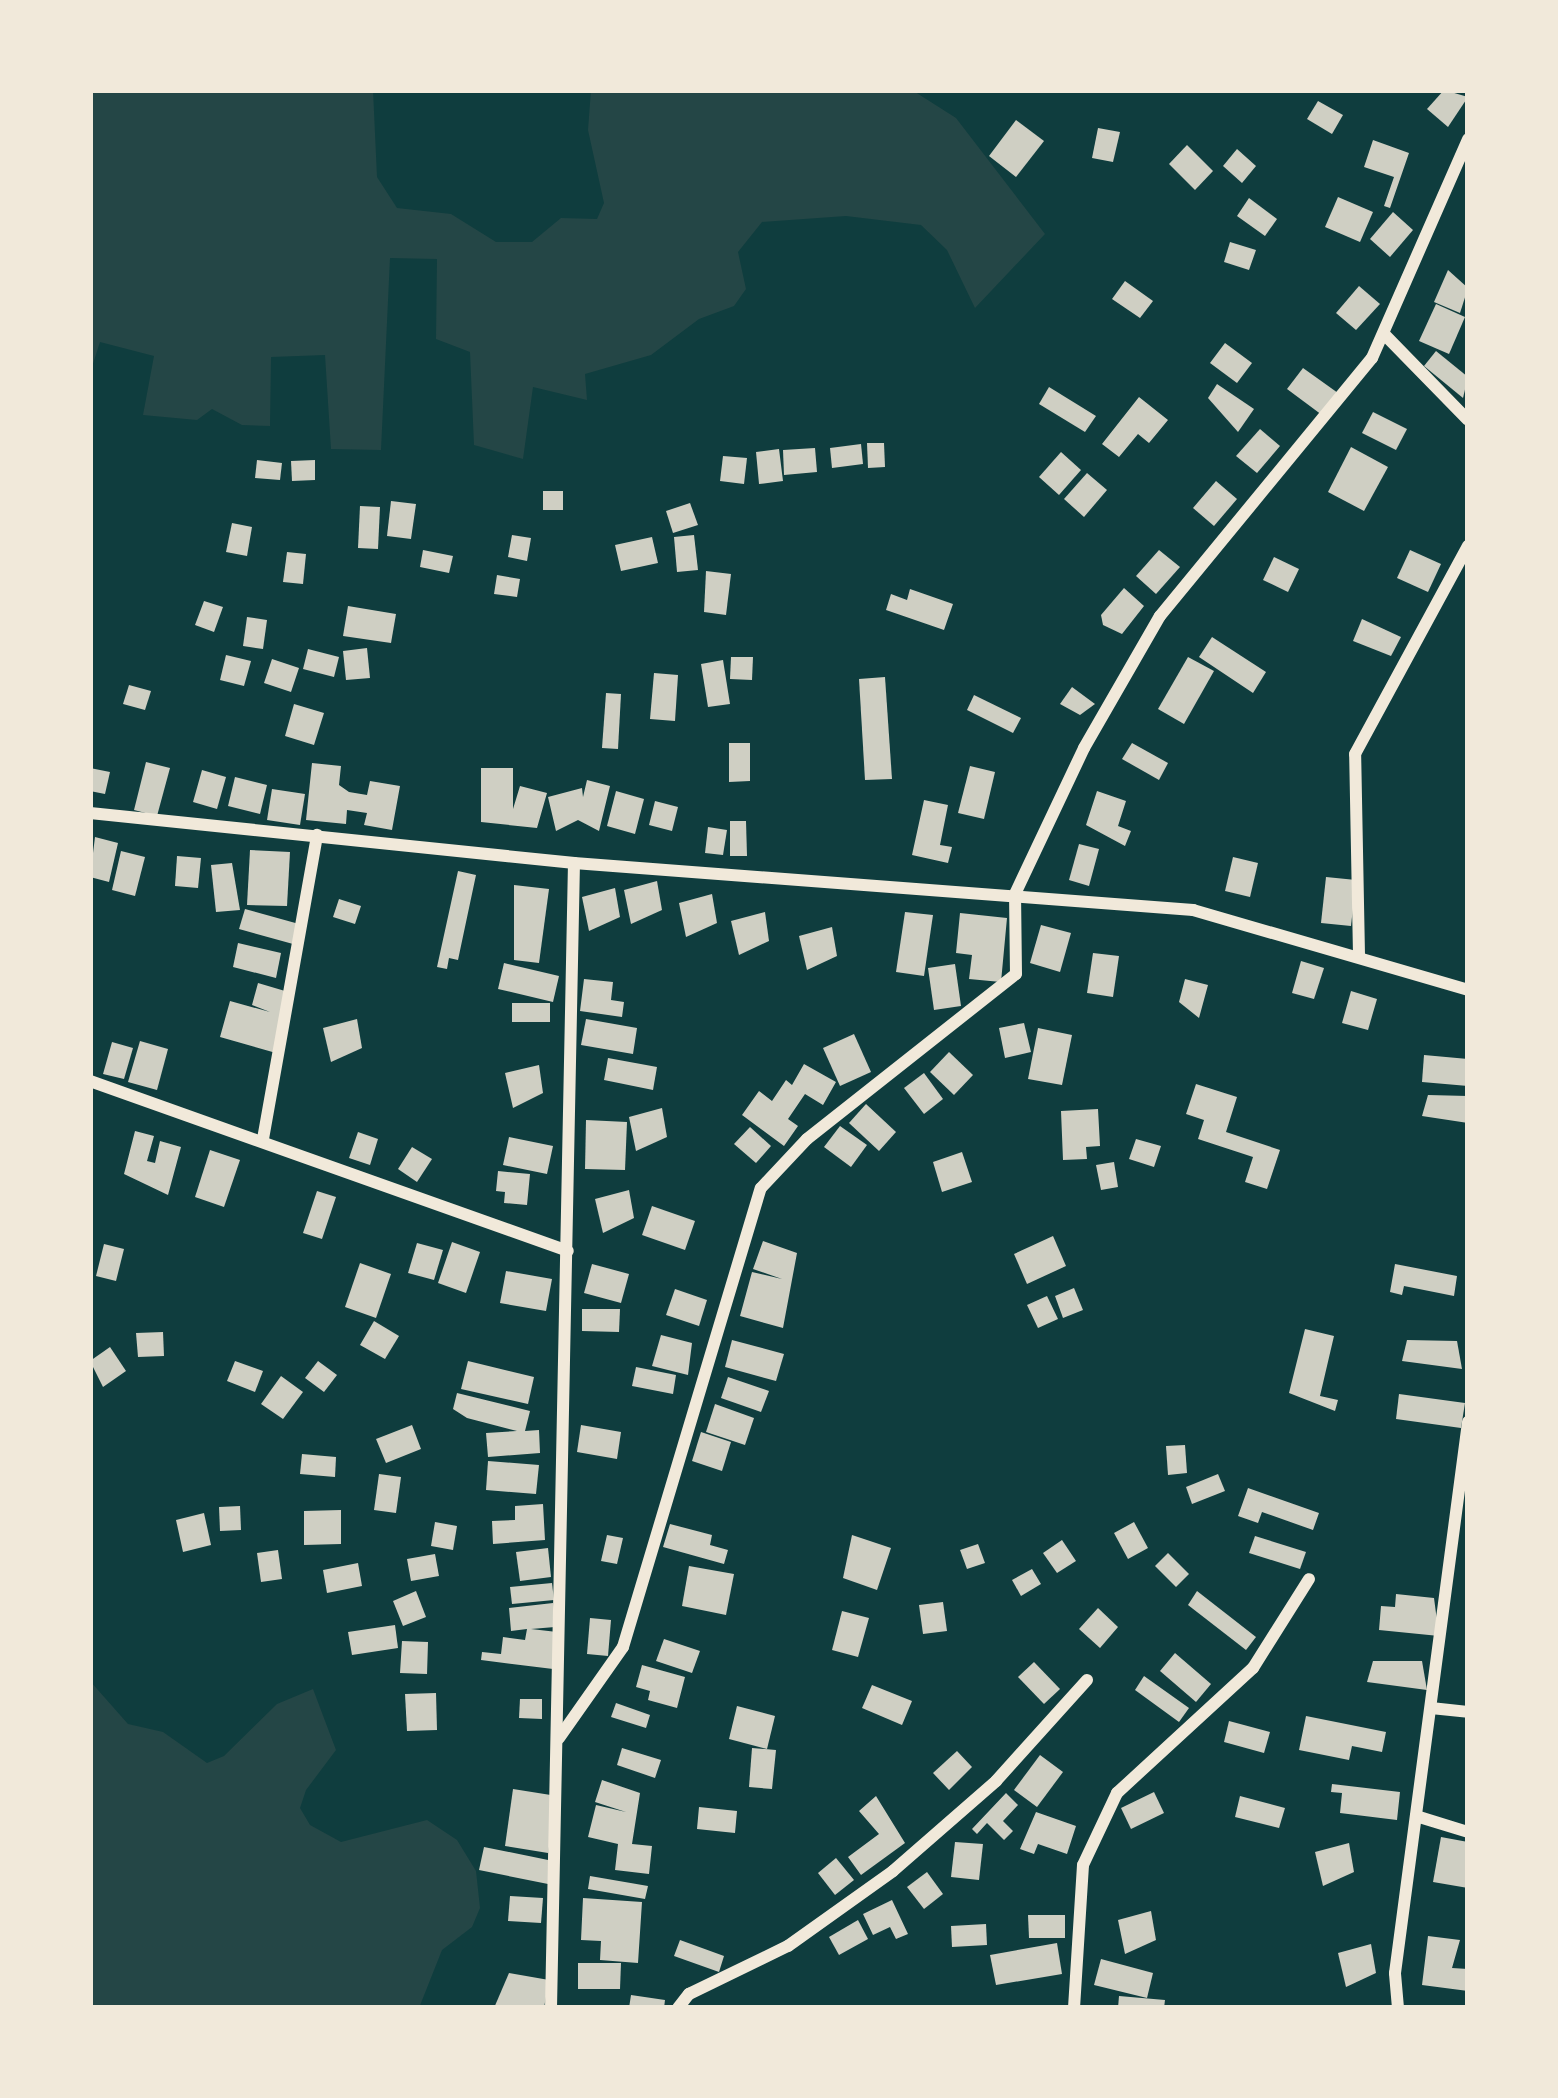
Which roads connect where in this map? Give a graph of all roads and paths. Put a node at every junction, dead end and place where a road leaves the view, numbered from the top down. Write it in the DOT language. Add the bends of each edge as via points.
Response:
graph roads {
  1 [pos="1468,139"];
  2 [pos="1384,334"];
  3 [pos="1468,420"];
  4 [pos="1468,546"];
  5 [pos="90,812"];
  6 [pos="317,835"];
  7 [pos="574,863"];
  8 [pos="1015,894"];
  9 [pos="1359,955"];
  10 [pos="1468,990"];
  11 [pos="90,1081"];
  12 [pos="263,1139"];
  13 [pos="568,1251"];
  14 [pos="1468,1422"];
  15 [pos="1309,1579"];
  16 [pos="1087,1680"];
  17 [pos="1431,1708"];
  18 [pos="1468,1712"];
  19 [pos="560,1738"];
  20 [pos="1416,1816"];
  21 [pos="1468,1832"];
  22 [pos="551,2008"];
  23 [pos="678,2008"];
  24 [pos="1074,2008"];
  25 [pos="1398,2008"];
  1 -- 2 [label="street"];
  2 -- 3 [label="street"];
  2 -- 8 [label="street" via="1308,442 1160,616 1084,748"];
  4 -- 9 [label="street" via="1355,754"];
  5 -- 6 [label="street"];
  6 -- 7 [label="street"];
  6 -- 12 [label="street"];
  7 -- 8 [label="street"];
  7 -- 13 [label="street"];
  8 -- 9 [label="street" via="1193,910"];
  8 -- 19 [label="street" via="1016,974 807,1139 761,1188 623,1648"];
  9 -- 10 [label="street"];
  11 -- 12 [label="street"];
  12 -- 13 [label="street"];
  13 -- 19 [label="street"];
  14 -- 17 [label="street"];
  15 -- 24 [label="street" via="1253,1668 1117,1792 1084,1865"];
  16 -- 23 [label="street" via="996,1780 893,1871 788,1946 689,1994"];
  17 -- 18 [label="street"];
  17 -- 20 [label="street"];
  19 -- 22 [label="street"];
  20 -- 21 [label="street"];
  20 -- 25 [label="street"];
}
